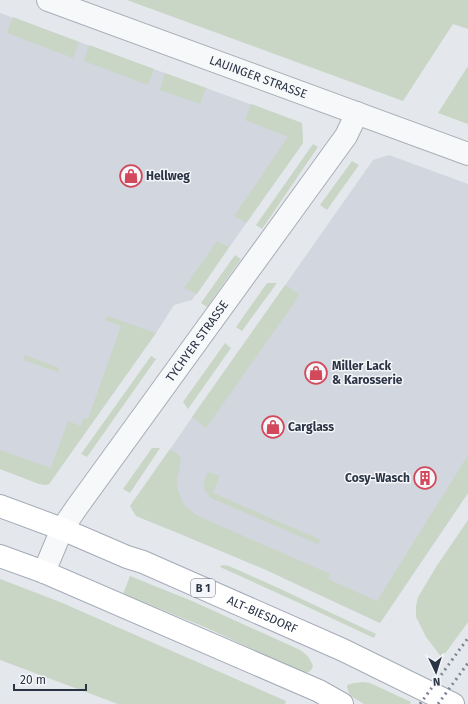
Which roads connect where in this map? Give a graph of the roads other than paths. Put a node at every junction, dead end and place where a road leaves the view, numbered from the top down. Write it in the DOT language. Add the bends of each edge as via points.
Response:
graph roads {
  1 [pos="48,0"];
  2 [pos="357,113"];
  3 [pos="468,154"];
  4 [pos="0,506"];
  5 [pos="62,529"];
  6 [pos="0,556"];
  7 [pos="44,572"];
  8 [pos="342,704"];
  9 [pos="453,704"];
  1 -- 2 [label="street, LAUINGER STRASSE"];
  2 -- 3 [label="street, LAUINGER STRASSE"];
  2 -- 5 [label="street, TYCHYER STRASSE" via="346,136"];
  4 -- 5 [label="main road, ALT-BIESDORF / B 1"];
  5 -- 7 [label="street, TYCHYER STRASSE"];
  5 -- 9 [label="main road, ALT-BIESDORF / B 1" via="336,647"];
  6 -- 7 [label="main road"];
  7 -- 8 [label="main road" via="319,691"];
}
